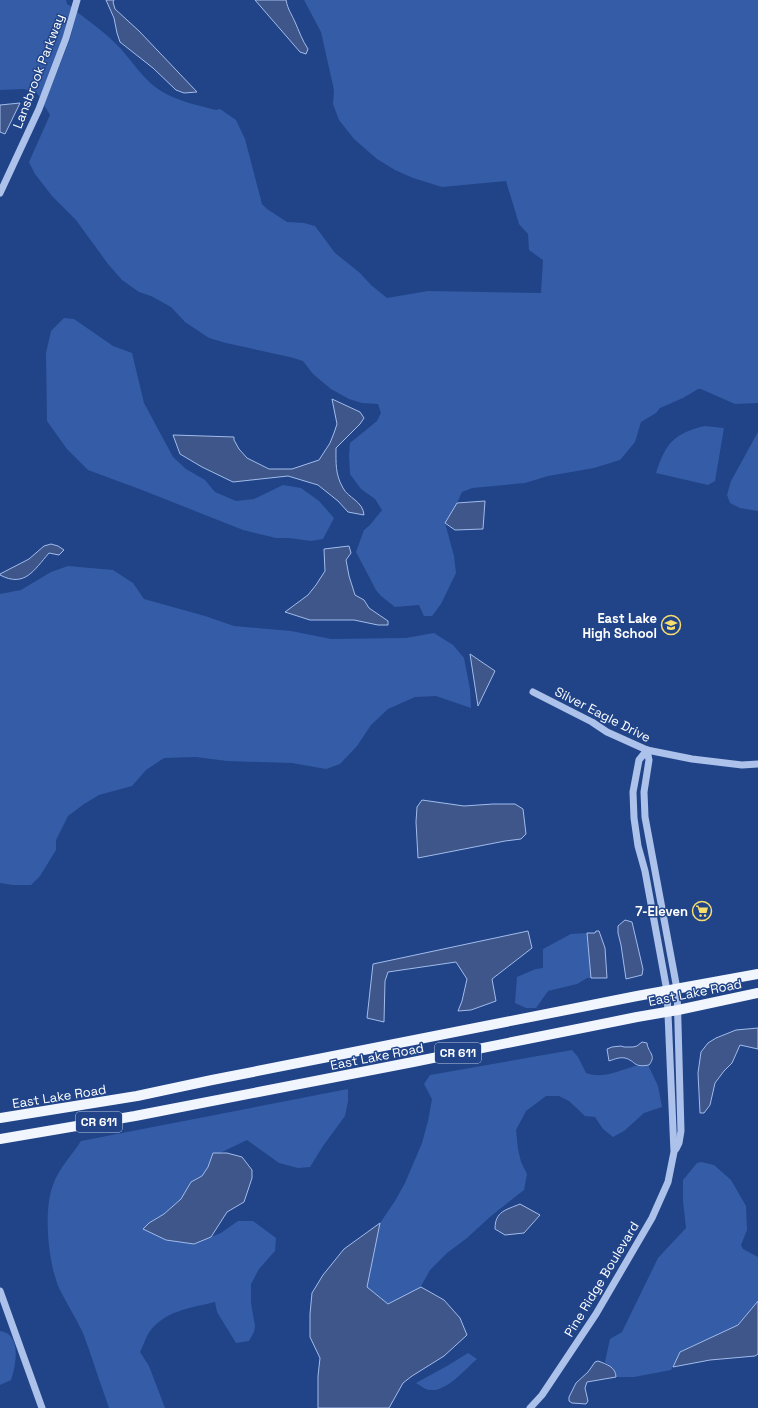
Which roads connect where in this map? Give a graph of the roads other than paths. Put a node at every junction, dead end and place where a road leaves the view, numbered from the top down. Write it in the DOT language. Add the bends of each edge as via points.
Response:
graph roads {
  1 [pos="77,0"];
  2 [pos="0,193"];
  3 [pos="533,692"];
  4 [pos="647,750"];
  5 [pos="758,764"];
  6 [pos="758,974"];
  7 [pos="672,990"];
  8 [pos="758,993"];
  9 [pos="678,1010"];
  10 [pos="668,1012"];
  11 [pos="0,1118"];
  12 [pos="0,1139"];
  13 [pos="674,1152"];
  14 [pos="0,1291"];
  15 [pos="42,1408"];
  16 [pos="530,1408"];
  1 -- 2 [label="street, Lansbrook Parkway" via="66,38 39,109"];
  3 -- 4 [label="street, Silver Eagle Drive" via="607,732"];
  4 -- 5 [label="street, Silver Eagle Drive" via="692,759"];
  4 -- 7 [label="street" via="649,760 644,792 645,817"];
  4 -- 7 [label="street" via="639,760 633,792 634,818 638,846"];
  6 -- 7 [label="main road, East Lake Road / CR 611"];
  7 -- 9 [label="street, Pine Ridge Boulevard"];
  7 -- 10 [label="street, Pine Ridge Boulevard"];
  7 -- 11 [label="main road, East Lake Road / CR 611" via="137,1096"];
  8 -- 9 [label="main road, East Lake Road / CR 611"];
  9 -- 10 [label="main road, East Lake Road / CR 611"];
  9 -- 13 [label="street, Pine Ridge Boulevard" via="681,1131"];
  10 -- 12 [label="main road, East Lake Road / CR 611" via="135,1116"];
  10 -- 13 [label="street, Pine Ridge Boulevard"];
  13 -- 16 [label="street, Pine Ridge Boulevard" via="668,1182 652,1218 596,1314 542,1395"];
  14 -- 15 [label="street"];
}
